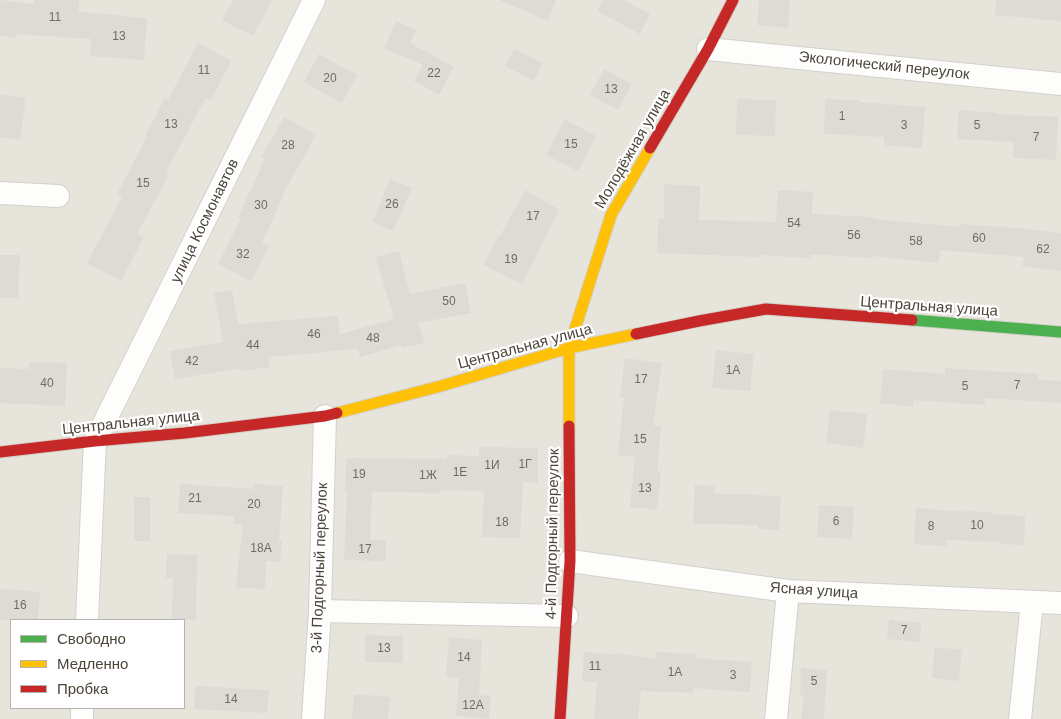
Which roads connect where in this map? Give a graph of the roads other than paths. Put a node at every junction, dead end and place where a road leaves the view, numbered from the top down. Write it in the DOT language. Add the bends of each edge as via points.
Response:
graph roads {
  1 [pos="314,0"];
  2 [pos="733,0"];
  3 [pos="708,49"];
  4 [pos="1061,84"];
  5 [pos="0,194"];
  6 [pos="58,196"];
  7 [pos="1061,332"];
  8 [pos="569,348"];
  9 [pos="325,416"];
  10 [pos="95,441"];
  11 [pos="0,452"];
  12 [pos="570,561"];
  13 [pos="788,591"];
  14 [pos="1032,602"];
  15 [pos="1061,604"];
  16 [pos="320,611"];
  17 [pos="567,616"];
  18 [pos="87,619"];
  19 [pos="313,719"];
  20 [pos="560,719"];
  21 [pos="776,719"];
  22 [pos="1020,719"];
  1 -- 10 [label="street, улица Космонавтов"];
  2 -- 3 [label="street, Молодёжная улица"];
  3 -- 4 [label="street, Экологический переулок"];
  3 -- 8 [label="street, Молодёжная улица" via="612,215"];
  5 -- 6 [label="street"];
  7 -- 8 [label="street, Центральная улица" via="766,309"];
  8 -- 9 [label="street, Центральная улица"];
  8 -- 12 [label="street, 4-й Подгорный переулок"];
  9 -- 10 [label="street, Центральная улица"];
  9 -- 16 [label="street, 3-й Подгорный переулок"];
  10 -- 11 [label="street, Центральная улица"];
  10 -- 18 [label="street"];
  12 -- 13 [label="street, Ясная улица"];
  12 -- 17 [label="street, 4-й Подгорный переулок"];
  13 -- 14 [label="street, Ясная улица"];
  13 -- 21 [label="street"];
  14 -- 15 [label="street, Ясная улица"];
  14 -- 22 [label="street"];
  16 -- 17 [label="street"];
  16 -- 19 [label="street, 3-й Подгорный переулок"];
  17 -- 20 [label="street, 4-й Подгорный переулок"];
}
